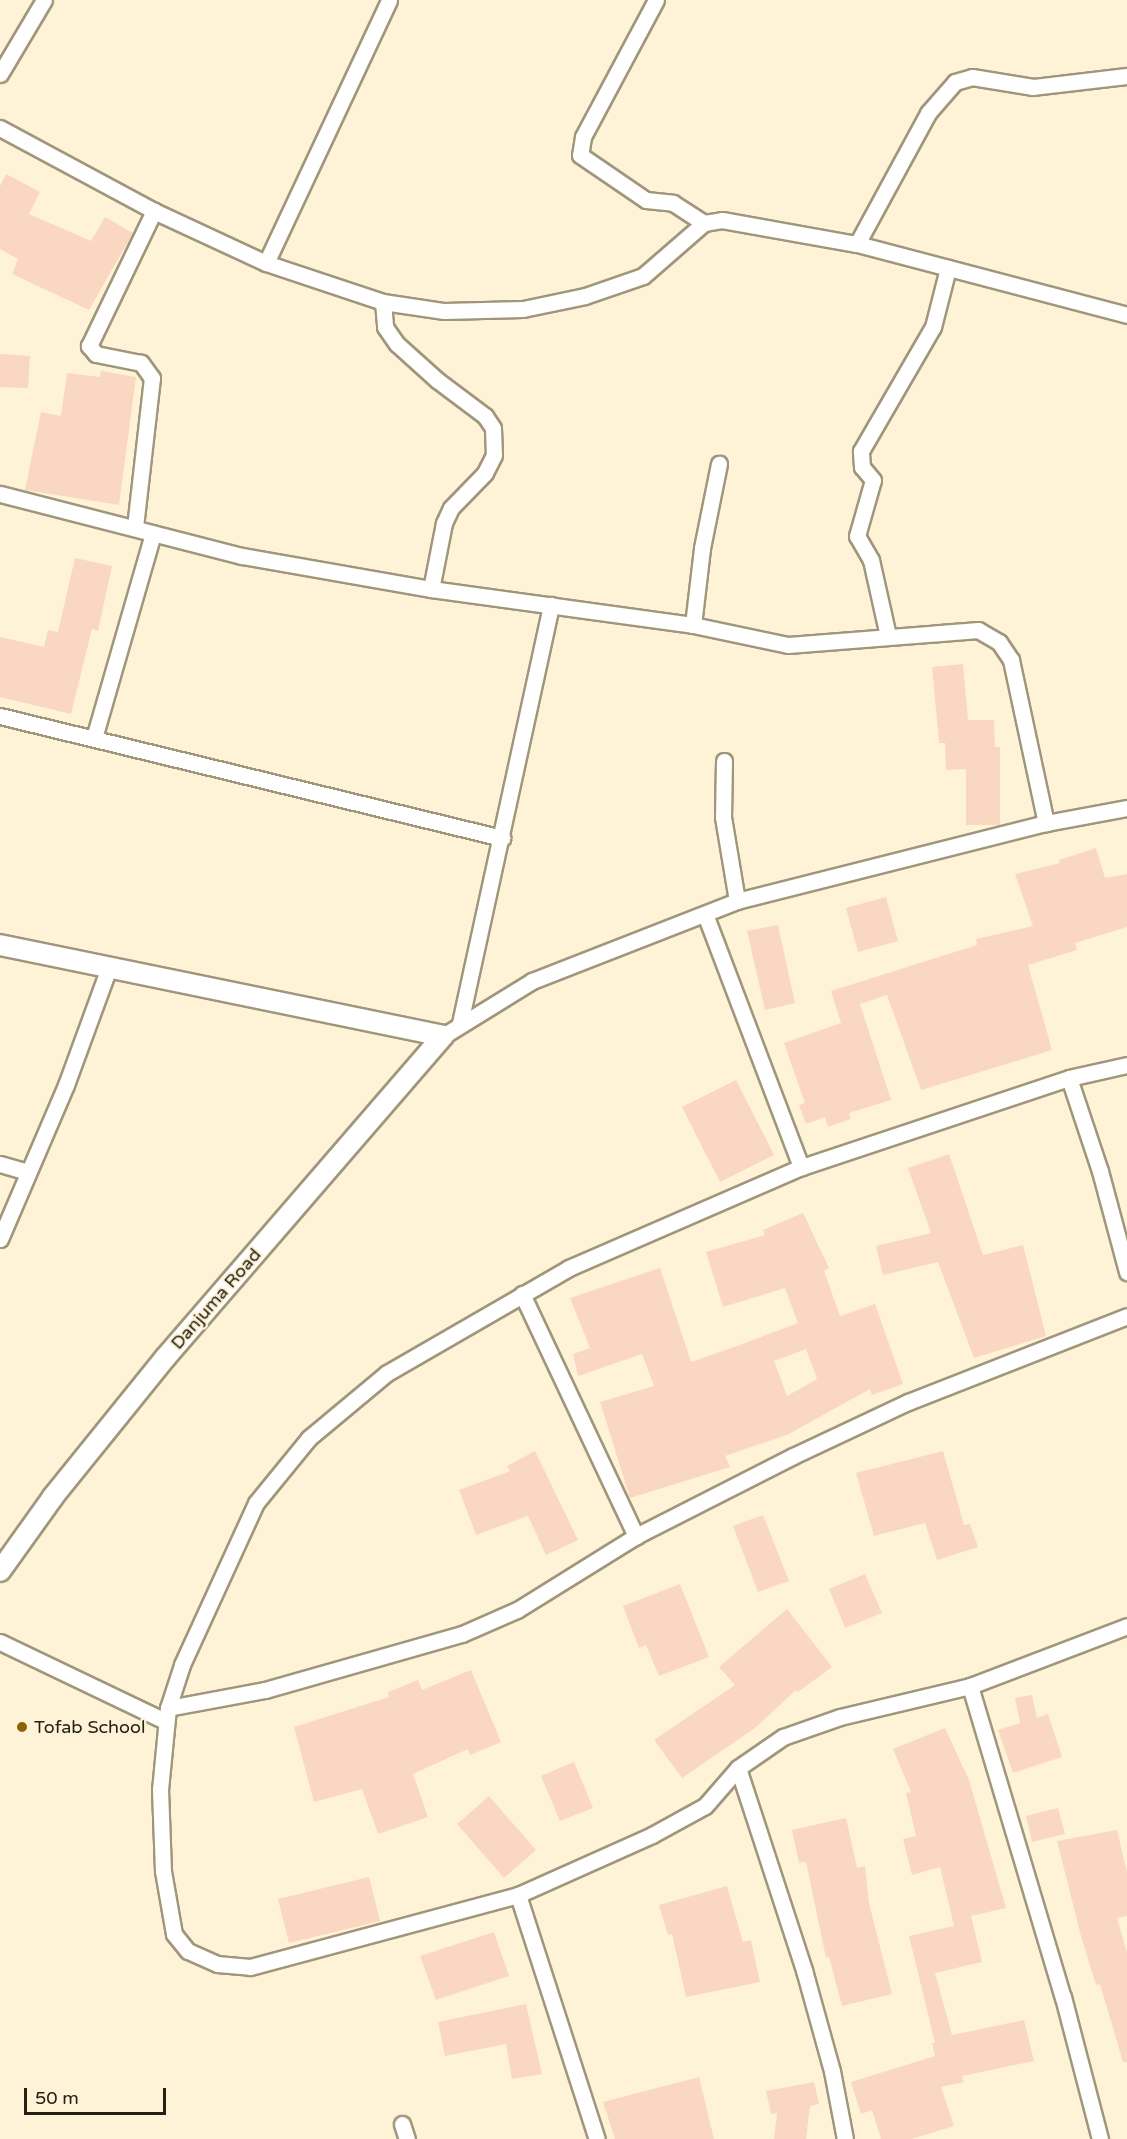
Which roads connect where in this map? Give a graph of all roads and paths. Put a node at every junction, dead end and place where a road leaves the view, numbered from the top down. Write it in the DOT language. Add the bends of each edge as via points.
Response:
graph roads {
  1 [pos="44,0"];
  2 [pos="389,0"];
  3 [pos="656,0"];
  4 [pos="0,74"];
  5 [pos="1127,76"];
  6 [pos="0,128"];
  7 [pos="154,211"];
  8 [pos="704,223"];
  9 [pos="857,244"];
  10 [pos="266,263"];
  11 [pos="948,268"];
  12 [pos="383,302"];
  13 [pos="1127,315"];
  14 [pos="719,464"];
  15 [pos="0,494"];
  16 [pos="135,527"];
  17 [pos="153,533"];
  18 [pos="431,589"];
  19 [pos="551,605"];
  20 [pos="693,625"];
  21 [pos="888,636"];
  22 [pos="0,716"];
  23 [pos="94,738"];
  24 [pos="724,761"];
  25 [pos="1127,808"];
  26 [pos="1046,823"];
  27 [pos="502,838"];
  28 [pos="737,901"];
  29 [pos="705,914"];
  30 [pos="0,945"];
  31 [pos="108,970"];
  32 [pos="460,1023"];
  33 [pos="443,1036"];
  34 [pos="1127,1065"];
  35 [pos="1069,1078"];
  36 [pos="0,1164"];
  37 [pos="801,1167"];
  38 [pos="28,1172"];
  39 [pos="0,1239"];
  40 [pos="1127,1272"];
  41 [pos="522,1294"];
  42 [pos="1127,1316"];
  43 [pos="636,1536"];
  44 [pos="0,1571"];
  45 [pos="1127,1626"];
  46 [pos="0,1642"];
  47 [pos="970,1686"];
  48 [pos="166,1715"];
  49 [pos="738,1768"];
  50 [pos="518,1895"];
  51 [pos="597,2139"];
  52 [pos="844,2139"];
  53 [pos="1100,2139"];
  1 -- 4 [label="street"];
  2 -- 10 [label="street"];
  3 -- 8 [label="street" via="583,136 580,155 646,200 673,203"];
  5 -- 9 [label="street" via="1032,87 972,77 955,82 928,113"];
  6 -- 7 [label="street"];
  7 -- 10 [label="street"];
  7 -- 16 [label="street" via="89,346 96,354 141,363 152,378"];
  8 -- 9 [label="street" via="752,224"];
  8 -- 12 [label="street" via="644,276 585,296 523,309 444,311"];
  9 -- 11 [label="street"];
  10 -- 12 [label="street"];
  11 -- 13 [label="street"];
  11 -- 21 [label="street" via="933,327 861,450 862,467 873,480 857,536 871,560"];
  12 -- 18 [label="street" via="385,327 397,344 485,416 493,428 494,455 486,473 451,508 444,523"];
  14 -- 20 [label="street" via="702,548"];
  15 -- 16 [label="street"];
  16 -- 17 [label="street"];
  17 -- 18 [label="street" via="242,556"];
  17 -- 23 [label="street"];
  18 -- 19 [label="street"];
  19 -- 20 [label="street"];
  19 -- 27 [label="street"];
  20 -- 21 [label="street" via="788,645"];
  21 -- 26 [label="street" via="978,630 999,642 1011,660"];
  22 -- 23 [label="street"];
  23 -- 27 [label="street"];
  24 -- 28 [label="street" via="723,817"];
  25 -- 26 [label="street"];
  26 -- 28 [label="street"];
  27 -- 32 [label="street" via="467,978"];
  28 -- 29 [label="street"];
  29 -- 32 [label="street" via="532,981"];
  29 -- 37 [label="street"];
  30 -- 31 [label="street"];
  31 -- 33 [label="street"];
  31 -- 38 [label="street" via="66,1085"];
  32 -- 33 [label="street"];
  33 -- 44 [label="street, Danjuma Road" via="165,1358 53,1497"];
  34 -- 35 [label="street"];
  35 -- 37 [label="street"];
  35 -- 40 [label="street" via="1100,1171"];
  36 -- 38 [label="street"];
  37 -- 41 [label="street" via="569,1268"];
  38 -- 39 [label="street"];
  41 -- 43 [label="street"];
  41 -- 48 [label="street" via="387,1373 309,1438 256,1503 182,1665"];
  42 -- 43 [label="street" via="908,1402"];
  43 -- 48 [label="street" via="517,1610 462,1634"];
  45 -- 47 [label="street"];
  46 -- 48 [label="street"];
  47 -- 49 [label="street" via="840,1717 783,1737"];
  47 -- 53 [label="street" via="1063,1997"];
  48 -- 50 [label="street" via="160,1789 163,1871 174,1934 188,1951 217,1964 250,1967"];
  49 -- 50 [label="street" via="705,1806 652,1835"];
  49 -- 52 [label="street" via="804,1970 832,2071"];
  50 -- 51 [label="street"];
}
